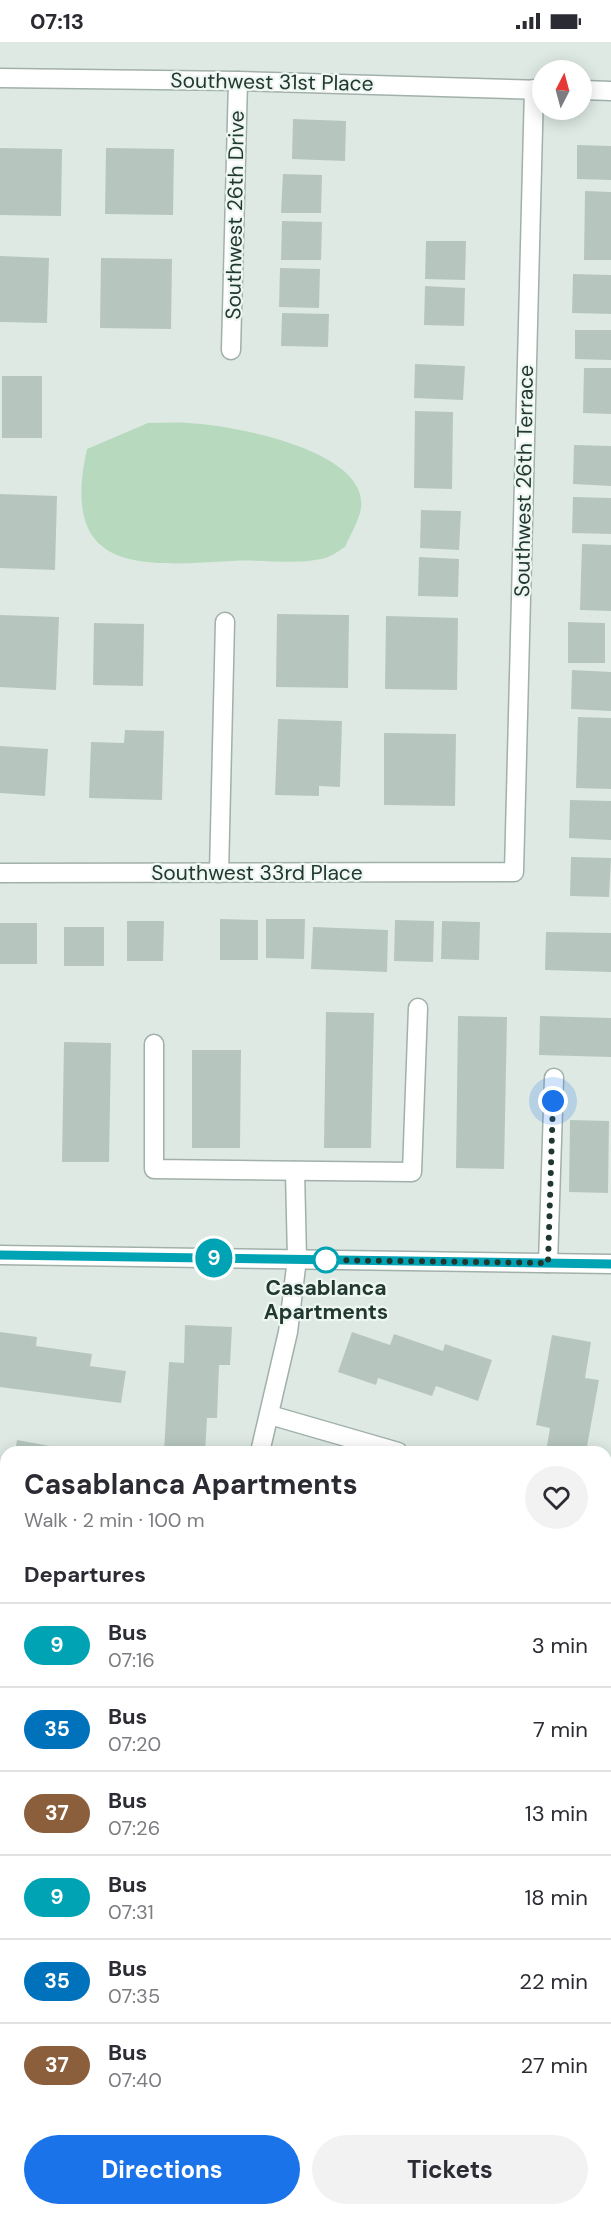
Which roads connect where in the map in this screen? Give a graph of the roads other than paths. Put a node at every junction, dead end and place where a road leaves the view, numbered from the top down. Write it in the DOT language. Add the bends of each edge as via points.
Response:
graph roads {
  1 [pos="0,78"];
  2 [pos="238,81"];
  3 [pos="532,89"];
  4 [pos="592,90"];
  5 [pos="611,91"];
  6 [pos="537,120"];
  7 [pos="231,350"];
  8 [pos="225,622"];
  9 [pos="514,872"];
  10 [pos="0,873"];
  11 [pos="219,873"];
  12 [pos="418,1008"];
  13 [pos="154,1044"];
  14 [pos="554,1078"];
  15 [pos="295,1171"];
  16 [pos="0,1255"];
  17 [pos="297,1259"];
  18 [pos="548,1263"];
  19 [pos="611,1264"];
  20 [pos="270,1415"];
  21 [pos="262,1446"];
  22 [pos="377,1446"];
  1 -- 2 [label="street, Southwest 31st Place"];
  2 -- 3 [label="street, Southwest 31st Place"];
  2 -- 7 [label="street, Southwest 26th Drive"];
  4 -- 5 [label="street"];
  6 -- 9 [label="street, Southwest 26th Terrace"];
  8 -- 11 [label="street"];
  9 -- 11 [label="street, Southwest 33rd Place"];
  10 -- 11 [label="street, Southwest 33rd Place"];
  12 -- 15 [label="street" via="412,1172"];
  13 -- 15 [label="street" via="154,1169"];
  14 -- 18 [label="street"];
  15 -- 17 [label="street"];
  16 -- 17 [label="street"];
  17 -- 18 [label="street"];
  17 -- 20 [label="street" via="288,1332"];
  18 -- 19 [label="street"];
  20 -- 21 [label="street"];
  20 -- 22 [label="street"];
}
